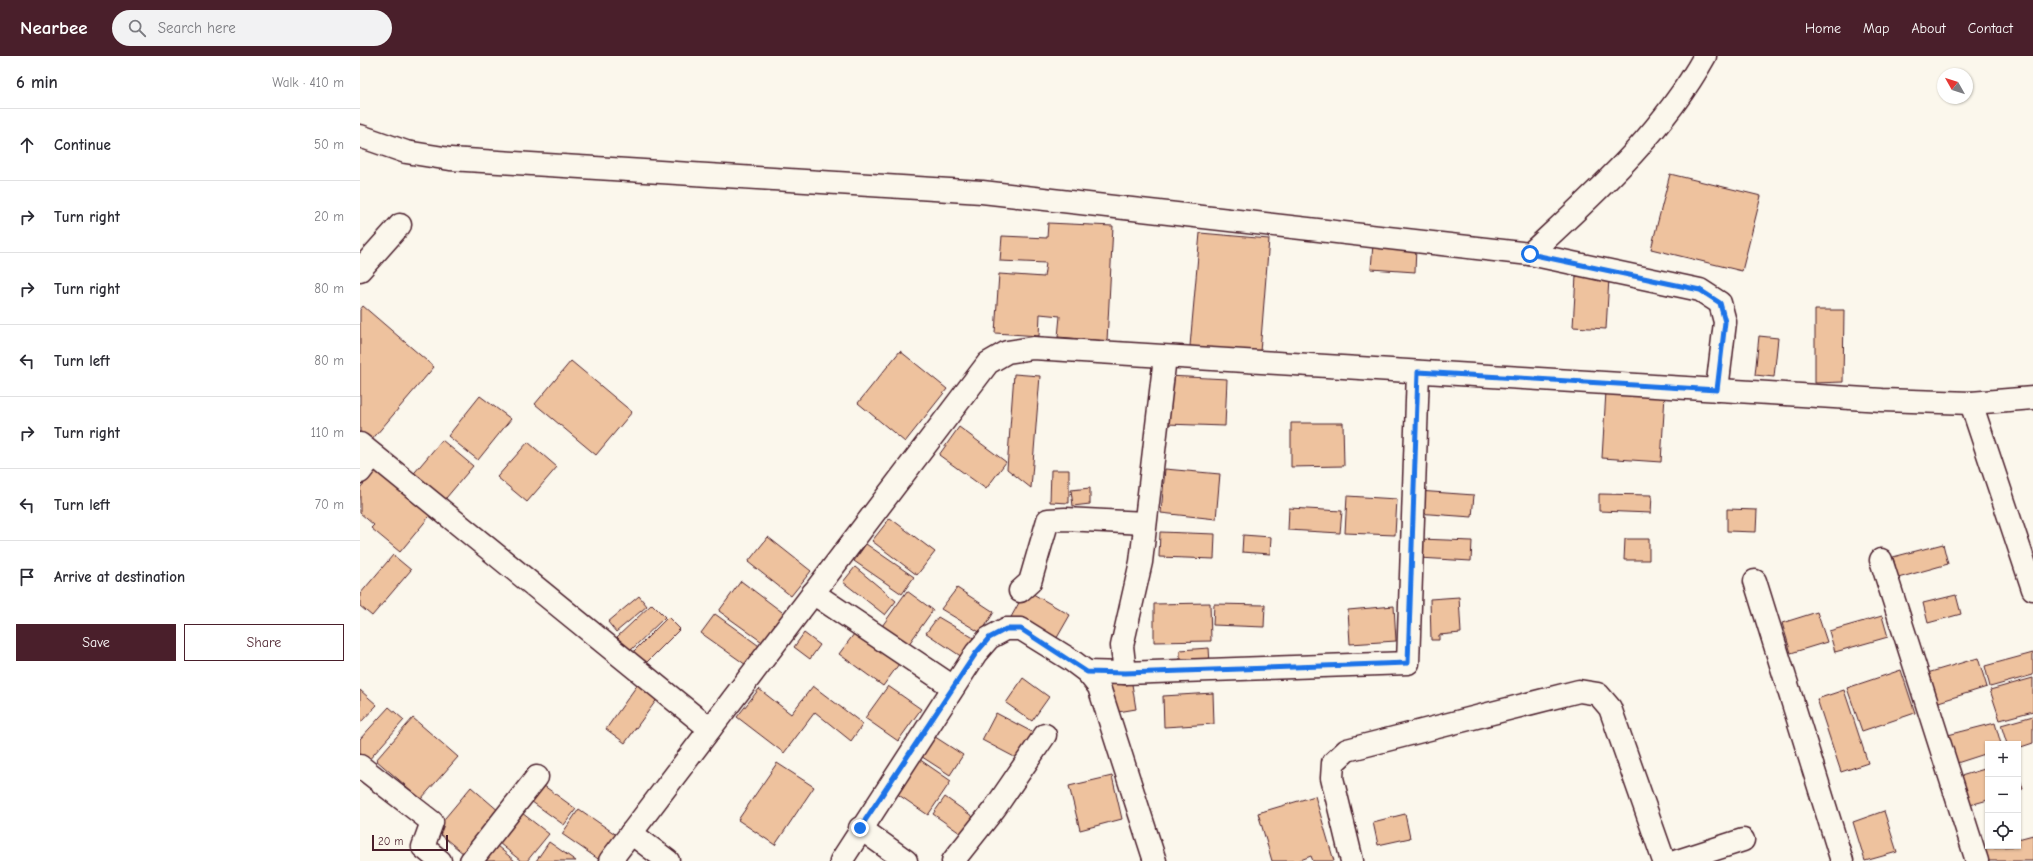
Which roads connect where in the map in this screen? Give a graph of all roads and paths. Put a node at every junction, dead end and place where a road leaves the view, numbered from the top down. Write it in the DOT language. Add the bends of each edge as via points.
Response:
graph roads {
  1 [pos="1705,56"];
  2 [pos="360,136"];
  3 [pos="400,225"];
  4 [pos="1530,254"];
  5 [pos="360,270"];
  6 [pos="1165,357"];
  7 [pos="1418,372"];
  8 [pos="1717,390"];
  9 [pos="2033,398"];
  10 [pos="1971,403"];
  11 [pos="367,450"];
  12 [pos="360,472"];
  13 [pos="1145,523"];
  14 [pos="1881,560"];
  15 [pos="1755,581"];
  16 [pos="2033,589"];
  17 [pos="1020,591"];
  18 [pos="813,593"];
  19 [pos="1087,672"];
  20 [pos="1125,673"];
  21 [pos="952,687"];
  22 [pos="710,729"];
  23 [pos="1045,735"];
  24 [pos="360,766"];
  25 [pos="538,777"];
  26 [pos="860,828"];
  27 [pos="631,833"];
  28 [pos="1743,840"];
  29 [pos="440,861"];
  30 [pos="471,861"];
  31 [pos="610,861"];
  32 [pos="668,861"];
  33 [pos="841,861"];
  34 [pos="906,861"];
  35 [pos="953,861"];
  36 [pos="1155,861"];
  37 [pos="1352,861"];
  38 [pos="1664,861"];
  39 [pos="1678,861"];
  40 [pos="1842,861"];
  41 [pos="1977,861"];
  1 -- 4 [label="street" via="1689,85 1645,142"];
  2 -- 4 [label="street" via="406,152 450,159 982,192"];
  3 -- 5 [label="street"];
  4 -- 8 [label="street" via="1700,290 1720,303 1725,322"];
  6 -- 7 [label="street"];
  6 -- 13 [label="street"];
  6 -- 18 [label="street" via="1033,348 1007,352 988,363"];
  7 -- 8 [label="street"];
  7 -- 20 [label="street" via="1408,663"];
  8 -- 10 [label="street"];
  9 -- 10 [label="street"];
  10 -- 16 [label="street"];
  11 -- 12 [label="street"];
  11 -- 22 [label="street"];
  13 -- 17 [label="street" via="1048,520 1030,582"];
  13 -- 20 [label="street" via="1140,562 1122,646"];
  14 -- 41 [label="street"];
  15 -- 40 [label="street"];
  18 -- 21 [label="street"];
  18 -- 22 [label="street"];
  19 -- 20 [label="street"];
  19 -- 21 [label="street" via="1021,629 1006,629 989,638"];
  19 -- 36 [label="street" via="1099,687"];
  21 -- 26 [label="street"];
  22 -- 27 [label="street"];
  23 -- 35 [label="street" via="995,808"];
  24 -- 29 [label="street" via="432,822 423,847"];
  25 -- 30 [label="street"];
  26 -- 33 [label="street"];
  26 -- 34 [label="street"];
  27 -- 31 [label="street"];
  27 -- 32 [label="street"];
  28 -- 39 [label="street"];
  37 -- 38 [label="street" via="1332,778 1332,763 1347,750 1579,691 1598,694 1610,708"];
}
